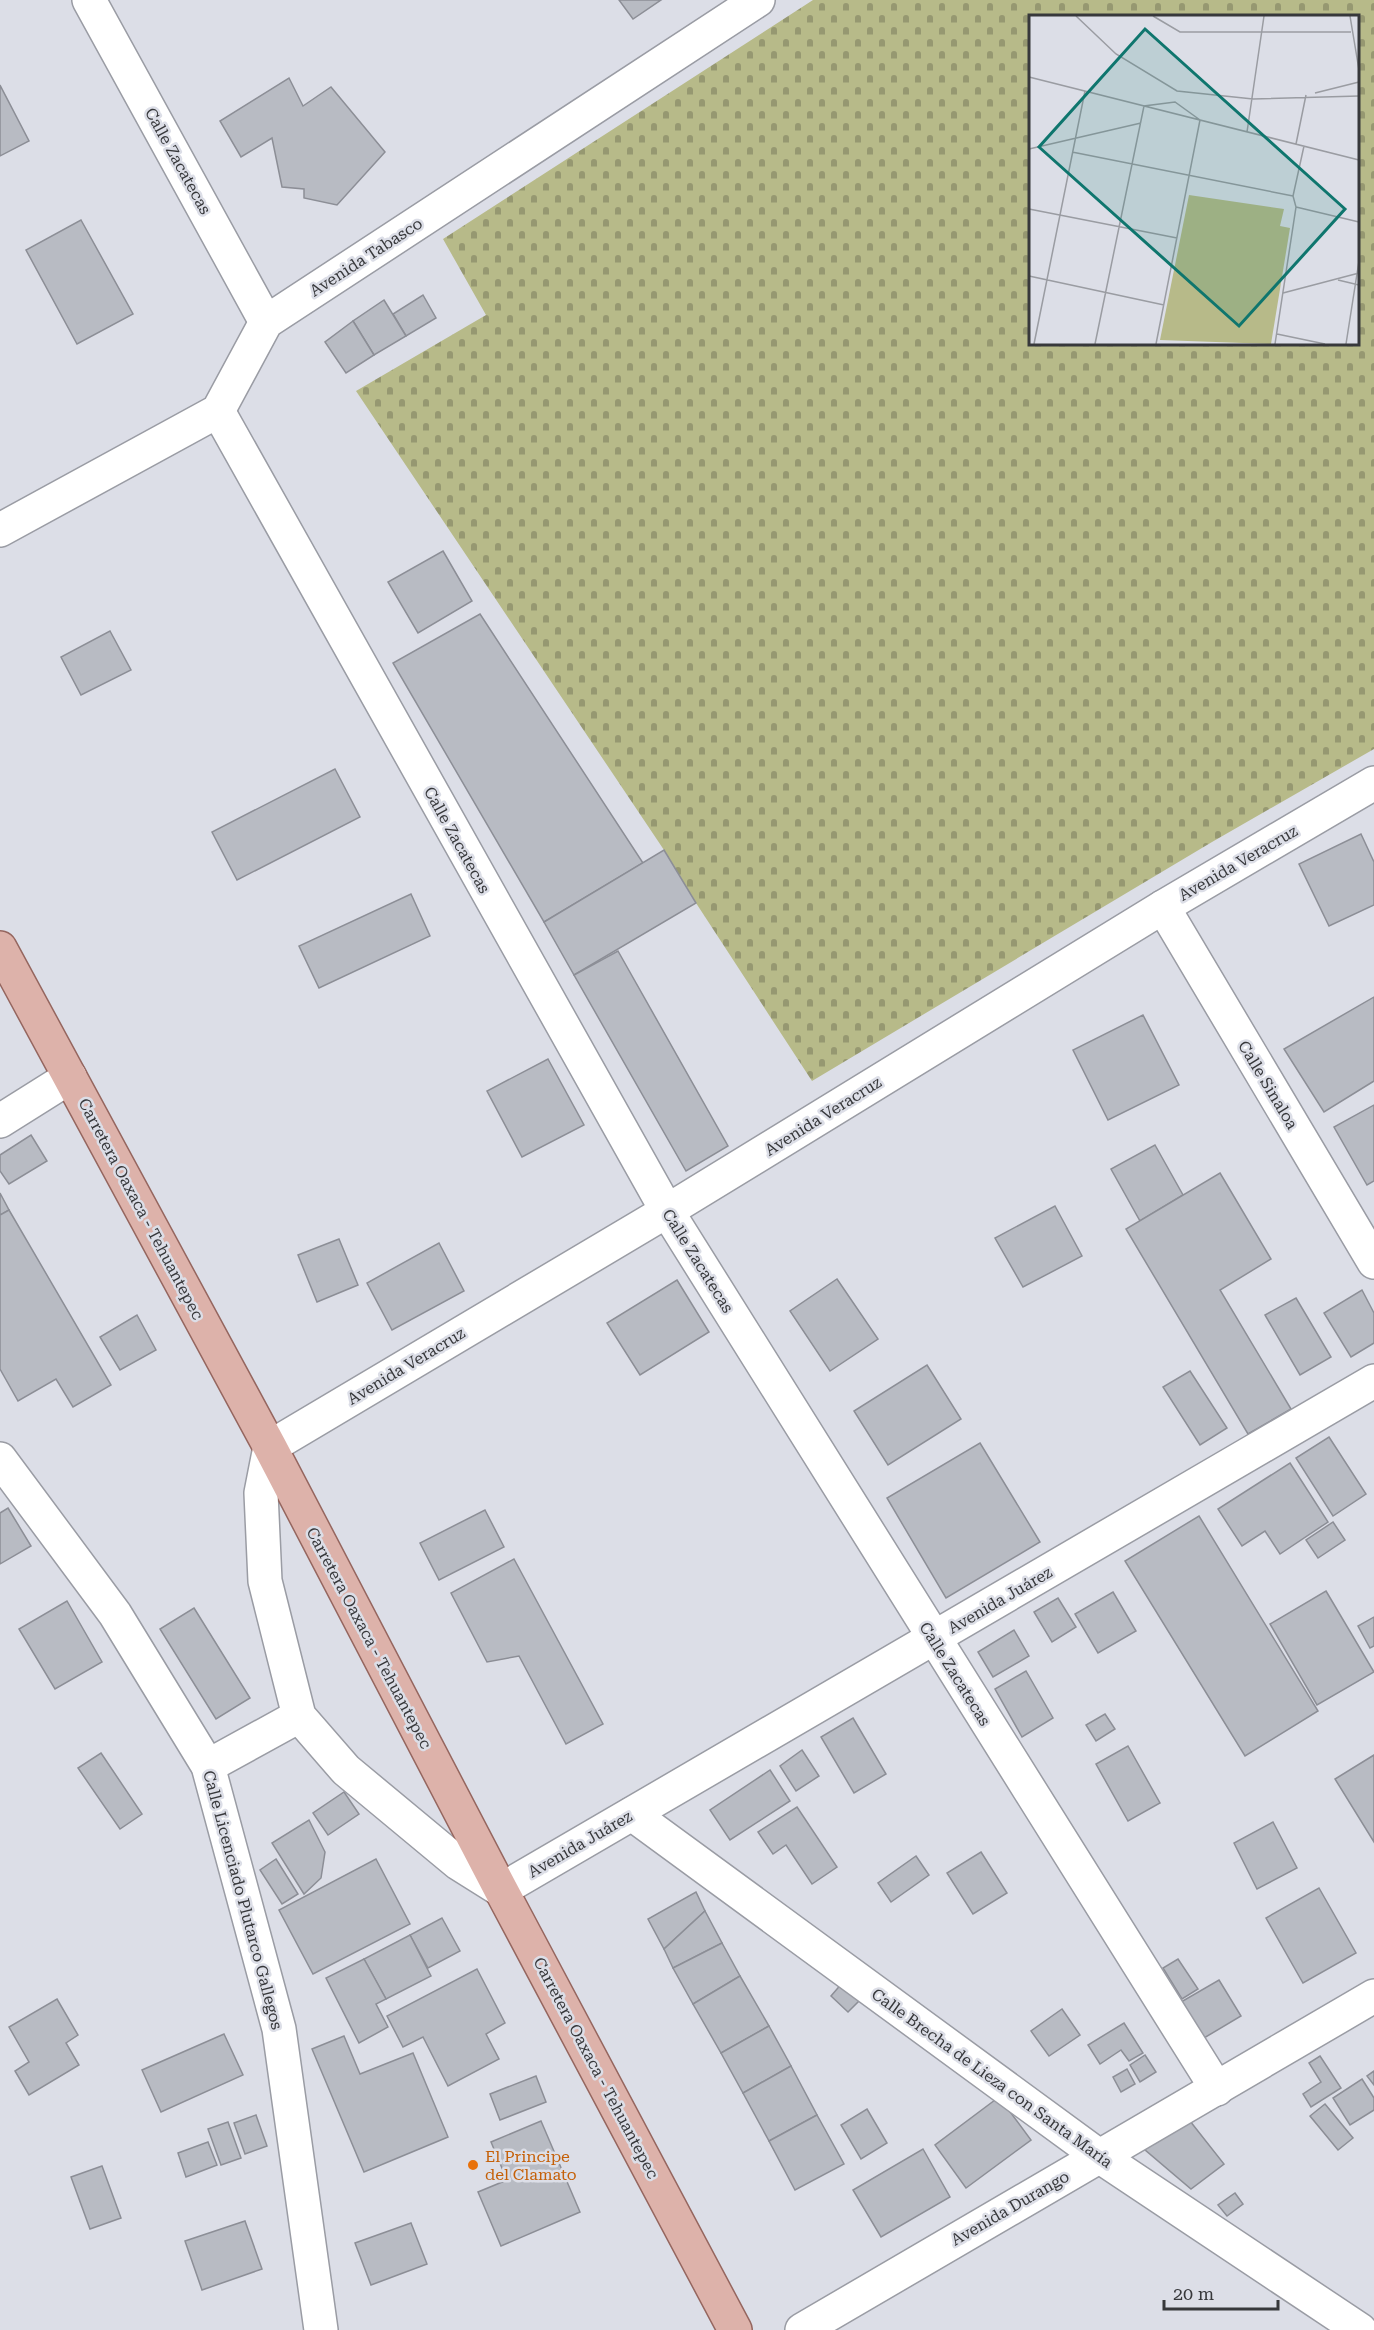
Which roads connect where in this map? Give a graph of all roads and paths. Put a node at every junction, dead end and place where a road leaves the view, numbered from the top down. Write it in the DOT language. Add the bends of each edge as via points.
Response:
graph roads {
  1 [pos="89,0"];
  2 [pos="758,0"];
  3 [pos="266,322"];
  4 [pos="218,411"];
  5 [pos="0,531"];
  6 [pos="1374,783"];
  7 [pos="1162,907"];
  8 [pos="0,948"];
  9 [pos="70,1077"];
  10 [pos="0,1120"];
  11 [pos="667,1211"];
  12 [pos="1374,1262"];
  13 [pos="1374,1381"];
  14 [pos="270,1447"];
  15 [pos="0,1460"];
  16 [pos="933,1638"];
  17 [pos="299,1716"];
  18 [pos="208,1766"];
  19 [pos="632,1814"];
  20 [pos="501,1890"];
  21 [pos="1374,1996"];
  22 [pos="1217,2089"];
  23 [pos="1099,2156"];
  24 [pos="321,2330"];
  25 [pos="735,2330"];
  26 [pos="802,2330"];
  27 [pos="1360,2330"];
  1 -- 3 [label="street, Calle Zacatecas"];
  2 -- 3 [label="street, Avenida Tabasco"];
  3 -- 4 [label="street, Avenida Tabasco"];
  4 -- 5 [label="street"];
  4 -- 11 [label="street, Calle Zacatecas"];
  6 -- 7 [label="street, Avenida Veracruz"];
  7 -- 11 [label="street, Avenida Veracruz"];
  7 -- 12 [label="street, Calle Sinaloa"];
  8 -- 9 [label="main road, Carretera Oaxaca - Tehuantepec"];
  9 -- 10 [label="street"];
  9 -- 14 [label="main road, Carretera Oaxaca - Tehuantepec"];
  11 -- 14 [label="street, Avenida Veracruz"];
  11 -- 16 [label="street, Calle Zacatecas"];
  13 -- 16 [label="street, Avenida Juárez"];
  14 -- 17 [label="street" via="261,1493 265,1581"];
  14 -- 20 [label="main road, Carretera Oaxaca - Tehuantepec"];
  15 -- 18 [label="street, Calle Licenciado Plutarco Gallegos" via="115,1614"];
  16 -- 19 [label="street, Avenida Juárez"];
  16 -- 22 [label="street, Calle Zacatecas"];
  17 -- 18 [label="street"];
  17 -- 20 [label="street" via="346,1770 458,1863"];
  18 -- 24 [label="street, Calle Licenciado Plutarco Gallegos" via="279,2029"];
  19 -- 20 [label="street, Avenida Juárez"];
  19 -- 23 [label="street, Calle Brecha de Lieza con Santa María"];
  20 -- 25 [label="main road, Carretera Oaxaca - Tehuantepec"];
  21 -- 22 [label="street, Avenida Durango"];
  22 -- 23 [label="street, Avenida Durango"];
  23 -- 26 [label="street, Avenida Durango"];
  23 -- 27 [label="street, Calle Brecha de Lieza con Santa María"];
}
